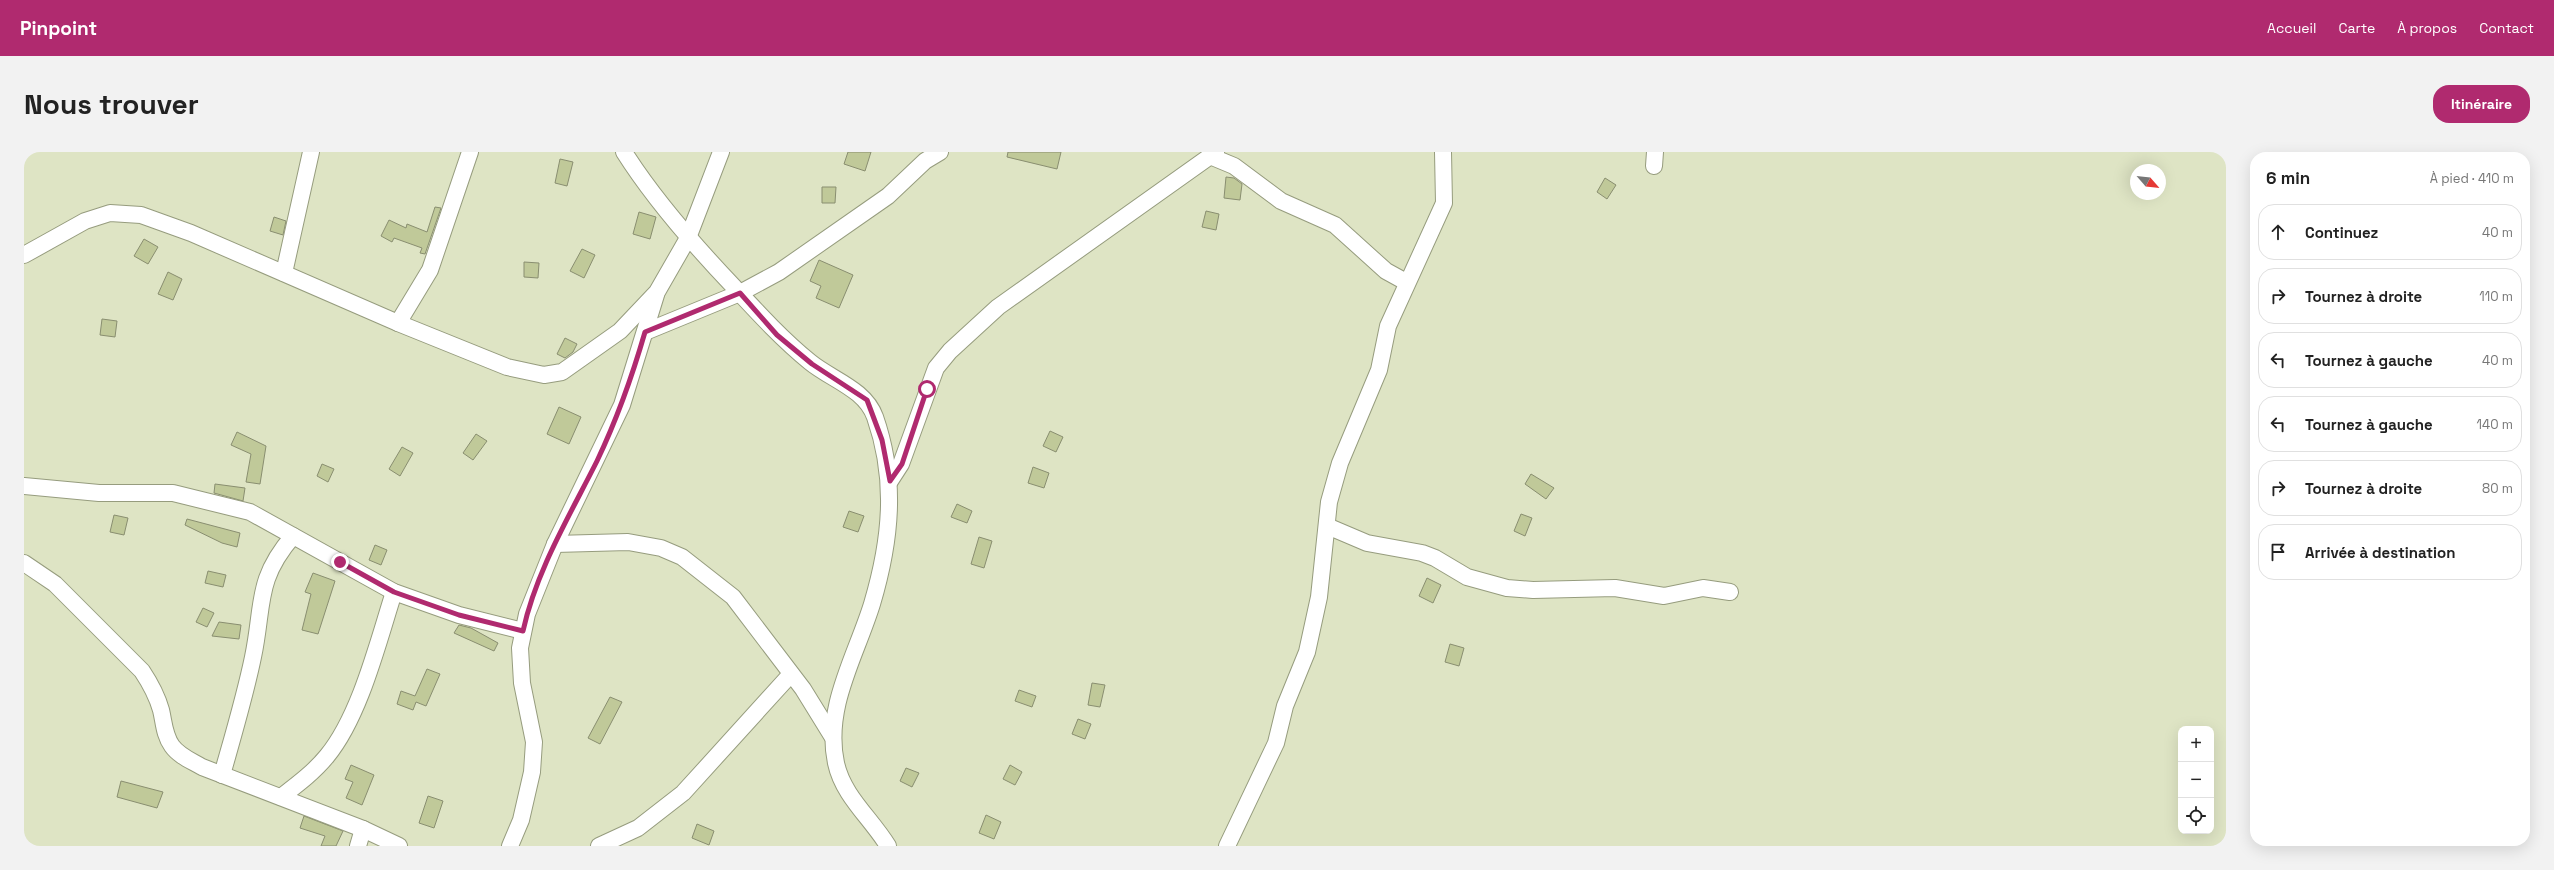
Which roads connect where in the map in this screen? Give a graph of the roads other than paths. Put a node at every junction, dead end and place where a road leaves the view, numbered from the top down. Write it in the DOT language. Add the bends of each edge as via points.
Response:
graph roads {
  1 [pos="311,152"];
  2 [pos="470,152"];
  3 [pos="624,152"];
  4 [pos="720,152"];
  5 [pos="940,152"];
  6 [pos="1443,152"];
  7 [pos="1213,154"];
  8 [pos="688,238"];
  9 [pos="24,255"];
  10 [pos="284,273"];
  11 [pos="1406,282"];
  12 [pos="657,292"];
  13 [pos="740,293"];
  14 [pos="398,323"];
  15 [pos="645,332"];
  16 [pos="890,481"];
  17 [pos="24,486"];
  18 [pos="1327,526"];
  19 [pos="293,536"];
  20 [pos="555,544"];
  21 [pos="24,563"];
  22 [pos="394,592"];
  23 [pos="1730,592"];
  24 [pos="523,631"];
  25 [pos="791,674"];
  26 [pos="832,736"];
  27 [pos="222,775"];
  28 [pos="281,797"];
  29 [pos="363,829"];
  30 [pos="358,846"];
  31 [pos="399,846"];
  32 [pos="510,846"];
  33 [pos="598,846"];
  34 [pos="888,846"];
  35 [pos="1226,846"];
  1 -- 10 [label="street"];
  2 -- 14 [label="street" via="430,270"];
  3 -- 8 [label="street"];
  4 -- 8 [label="street"];
  5 -- 13 [label="street" via="925,161 881,201 779,272"];
  6 -- 11 [label="street" via="1444,203"];
  7 -- 11 [label="street" via="1234,166 1281,201 1335,225 1386,271"];
  7 -- 16 [label="street" via="998,307 950,351 936,368 902,464"];
  8 -- 12 [label="street"];
  8 -- 13 [label="street"];
  9 -- 10 [label="street" via="85,221 110,213 141,215"];
  10 -- 14 [label="street"];
  11 -- 18 [label="street" via="1388,326 1379,370 1340,463 1329,502"];
  12 -- 14 [label="street" via="620,331 562,372 544,374 507,367"];
  12 -- 15 [label="street"];
  13 -- 15 [label="street"];
  13 -- 16 [label="street" via="777,335 812,364 867,400 882,440"];
  15 -- 20 [label="street" via="622,406"];
  16 -- 26 [label="street" via="889,522 882,562 872,604 837,702"];
  17 -- 19 [label="street" via="99,493 173,493 250,512"];
  18 -- 23 [label="street" via="1367,543 1422,553 1467,577 1507,588 1615,588 1664,596 1703,588"];
  18 -- 35 [label="street" via="1319,597 1307,652 1285,706 1276,742"];
  19 -- 22 [label="street"];
  19 -- 27 [label="street" via="270,566 262,589 253,656"];
  20 -- 24 [label="street" via="527,614"];
  20 -- 25 [label="street" via="628,542 661,548 682,556 733,597"];
  21 -- 27 [label="street" via="55,584 142,671 160,708 166,734 172,746 184,757"];
  22 -- 24 [label="street" via="459,615"];
  22 -- 28 [label="street" via="367,675 344,731 327,756 301,782"];
  24 -- 32 [label="street" via="520,648 522,683 534,742 532,772 521,820"];
  25 -- 26 [label="street"];
  25 -- 33 [label="street" via="684,793 638,828"];
  26 -- 34 [label="street" via="836,765 845,790 877,827"];
  27 -- 28 [label="street"];
  28 -- 29 [label="street"];
  29 -- 30 [label="street"];
  29 -- 31 [label="street"];
}
